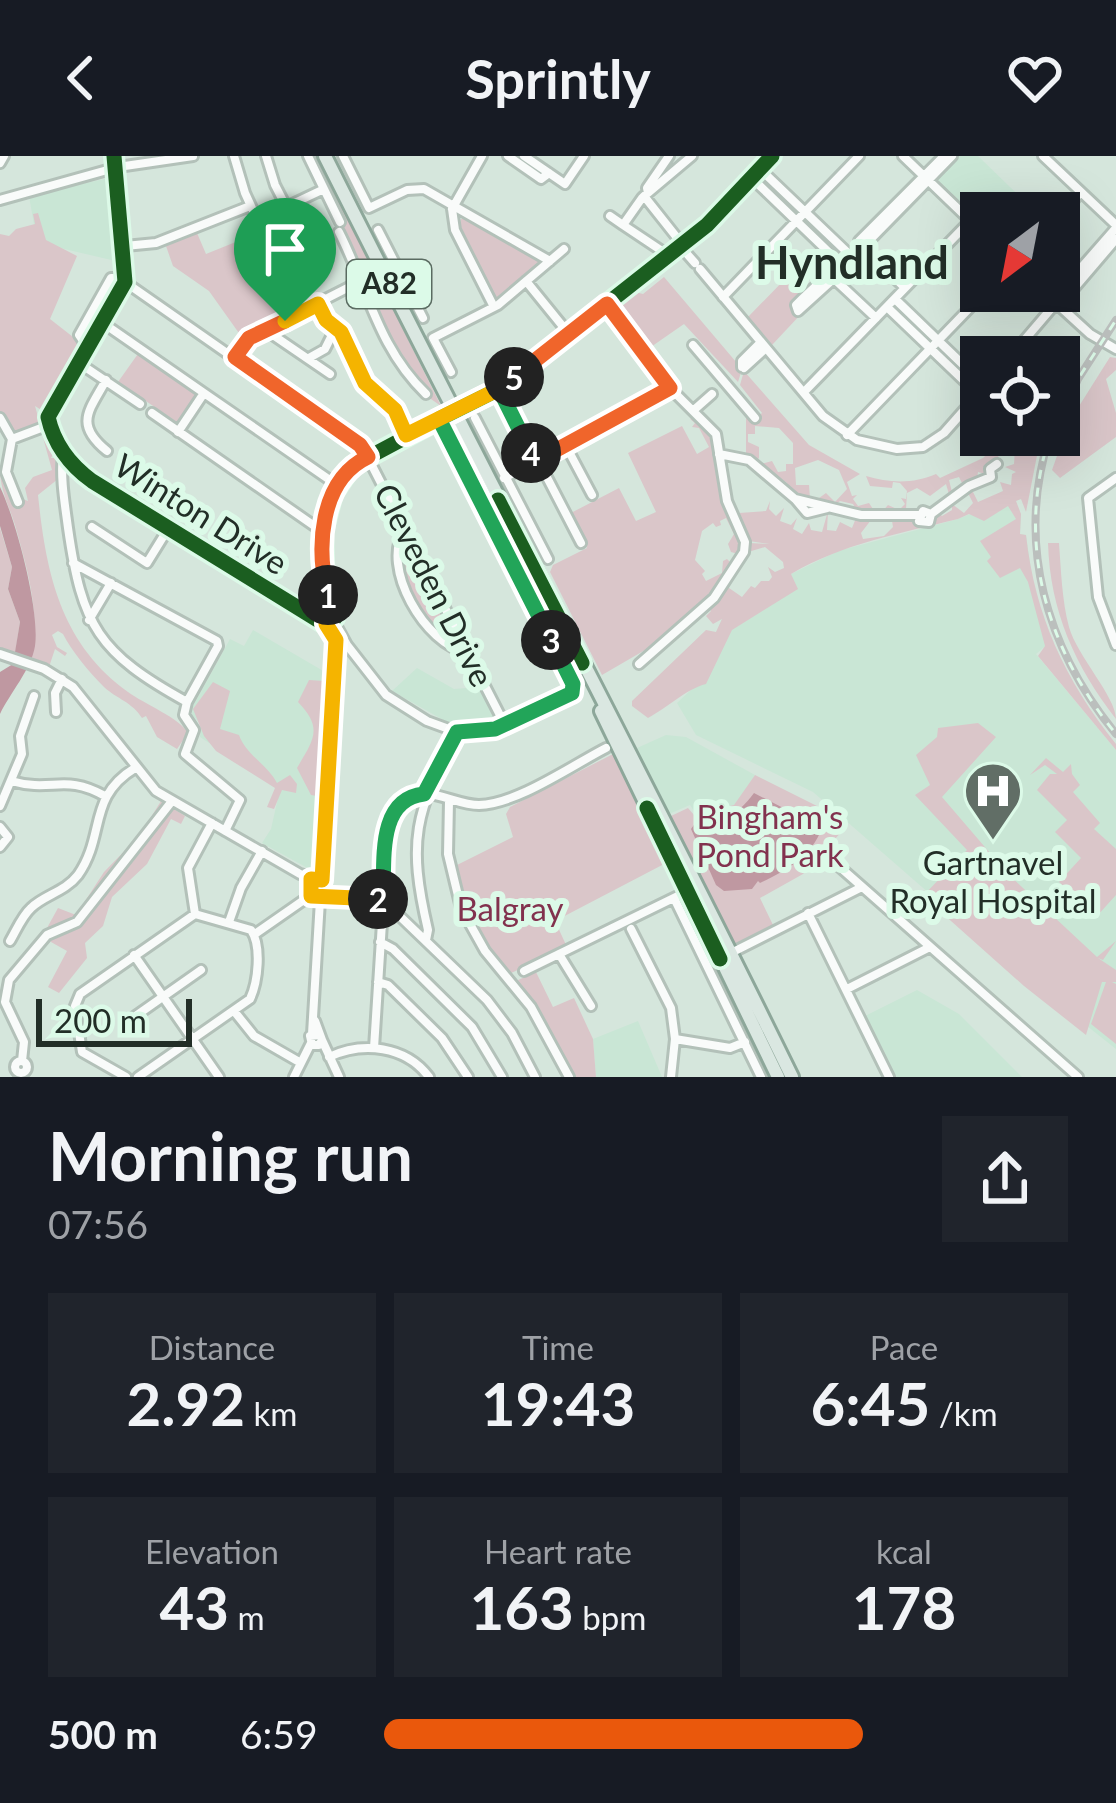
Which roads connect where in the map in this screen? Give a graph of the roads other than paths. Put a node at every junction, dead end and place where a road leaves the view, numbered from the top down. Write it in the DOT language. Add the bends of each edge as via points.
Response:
graph roads {
  1 [pos="193,156"];
  2 [pos="234,156"];
  3 [pos="266,156"];
  4 [pos="308,156"];
  5 [pos="325,156"];
  6 [pos="343,156"];
  7 [pos="482,156"];
  8 [pos="508,156"];
  9 [pos="524,156"];
  10 [pos="584,156"];
  11 [pos="669,156"];
  12 [pos="692,156"];
  13 [pos="772,156"];
  14 [pos="859,156"];
  15 [pos="902,156"];
  16 [pos="948,156"];
  17 [pos="174,158"];
  18 [pos="1049,158"];
  19 [pos="116,161"];
  20 [pos="760,169"];
  21 [pos="549,173"];
  22 [pos="925,178"];
  23 [pos="759,185"];
  24 [pos="324,188"];
  25 [pos="1081,192"];
  26 [pos="0,200"];
  27 [pos="250,206"];
  28 [pos="286,207"];
  29 [pos="452,209"];
  30 [pos="960,211"];
  31 [pos="805,212"];
  32 [pos="610,216"];
  33 [pos="797,221"];
  34 [pos="1114,221"];
  35 [pos="622,225"];
  36 [pos="296,226"];
  37 [pos="262,230"];
  38 [pos="378,230"];
  39 [pos="960,231"];
  40 [pos="1116,239"];
  41 [pos="681,245"];
  42 [pos="125,246"];
  43 [pos="861,247"];
  44 [pos="564,249"];
  45 [pos="668,256"];
  46 [pos="850,256"];
  47 [pos="550,261"];
  48 [pos="842,264"];
  49 [pos="1080,269"];
  50 [pos="830,275"];
  51 [pos="394,277"];
  52 [pos="1080,277"];
  53 [pos="125,280"];
  54 [pos="363,280"];
  55 [pos="526,281"];
  56 [pos="905,288"];
  57 [pos="723,297"];
  58 [pos="895,299"];
  59 [pos="318,304"];
  60 [pos="607,304"];
  61 [pos="494,307"];
  62 [pos="887,307"];
  63 [pos="966,312"];
  64 [pos="1048,312"];
  65 [pos="1066,312"];
  66 [pos="423,318"];
  67 [pos="876,318"];
  68 [pos="103,322"];
  69 [pos="335,328"];
  70 [pos="266,330"];
  71 [pos="569,334"];
  72 [pos="1028,336"];
  73 [pos="939,341"];
  74 [pos="693,345"];
  75 [pos="88,347"];
  76 [pos="931,349"];
  77 [pos="1116,350"];
  78 [pos="235,357"];
  79 [pos="307,358"];
  80 [pos="960,362"];
  81 [pos="79,363"];
  82 [pos="451,372"];
  83 [pos="330,374"];
  84 [pos="960,376"];
  85 [pos="106,380"];
  86 [pos="670,388"];
  87 [pos="499,389"];
  88 [pos="719,389"];
  89 [pos="804,392"];
  90 [pos="204,393"];
  91 [pos="426,394"];
  92 [pos="140,404"];
  93 [pos="695,409"];
  94 [pos="152,413"];
  95 [pos="446,415"];
  96 [pos="960,416"];
  97 [pos="0,418"];
  98 [pos="476,418"];
  99 [pos="755,418"];
  100 [pos="49,424"];
  101 [pos="178,432"];
  102 [pos="406,435"];
  103 [pos="847,435"];
  104 [pos="12,440"];
  105 [pos="566,446"];
  106 [pos="107,451"];
  107 [pos="63,454"];
  108 [pos="719,454"];
  109 [pos="368,457"];
  110 [pos="537,461"];
  111 [pos="997,464"];
  112 [pos="504,478"];
  113 [pos="1116,478"];
  114 [pos="337,485"];
  115 [pos="592,495"];
  116 [pos="18,502"];
  117 [pos="92,527"];
  118 [pos="168,529"];
  119 [pos="405,530"];
  120 [pos="323,532"];
  121 [pos="581,543"];
  122 [pos="548,559"];
  123 [pos="72,562"];
  124 [pos="111,583"];
  125 [pos="89,620"];
  126 [pos="330,622"];
  127 [pos="1116,645"];
  128 [pos="341,646"];
  129 [pos="467,652"];
  130 [pos="4,655"];
  131 [pos="639,664"];
  132 [pos="62,679"];
  133 [pos="34,697"];
  134 [pos="187,702"];
  135 [pos="56,712"];
  136 [pos="506,725"];
  137 [pos="457,732"];
  138 [pos="606,748"];
  139 [pos="135,768"];
  140 [pos="11,781"];
  141 [pos="424,794"];
  142 [pos="105,796"];
  143 [pos="172,800"];
  144 [pos="449,801"];
  145 [pos="0,806"];
  146 [pos="212,824"];
  147 [pos="0,827"];
  148 [pos="225,831"];
  149 [pos="0,847"];
  150 [pos="262,851"];
  151 [pos="825,854"];
  152 [pos="317,879"];
  153 [pos="862,887"];
  154 [pos="686,892"];
  155 [pos="316,896"];
  156 [pos="383,900"];
  157 [pos="195,914"];
  158 [pos="808,914"];
  159 [pos="229,922"];
  160 [pos="631,929"];
  161 [pos="255,934"];
  162 [pos="426,940"];
  163 [pos="10,941"];
  164 [pos="380,942"];
  165 [pos="930,947"];
  166 [pos="559,954"];
  167 [pos="134,955"];
  168 [pos="725,956"];
  169 [pos="201,970"];
  170 [pos="524,971"];
  171 [pos="378,982"];
  172 [pos="847,989"];
  173 [pos="163,997"];
  174 [pos="591,1006"];
  175 [pos="234,1011"];
  176 [pos="127,1022"];
  177 [pos="674,1039"];
  178 [pos="193,1040"];
  179 [pos="745,1042"];
  180 [pos="319,1044"];
  181 [pos="374,1048"];
  182 [pos="772,1051"];
  183 [pos="303,1059"];
  184 [pos="22,1061"];
  185 [pos="106,1073"];
  186 [pos="126,1077"];
  187 [pos="138,1077"];
  188 [pos="219,1077"];
  189 [pos="294,1077"];
  190 [pos="339,1077"];
  191 [pos="429,1077"];
  192 [pos="468,1077"];
  193 [pos="502,1077"];
  194 [pos="535,1077"];
  195 [pos="569,1077"];
  196 [pos="671,1077"];
  197 [pos="761,1077"];
  198 [pos="778,1077"];
  199 [pos="792,1077"];
  200 [pos="889,1077"];
  201 [pos="1078,1077"];
  1 -- 17 [label="street"];
  2 -- 27 [label="street"];
  3 -- 28 [label="street"];
  4 -- 24 [label="street"];
  5 -- 51 [label="main road, A82"];
  6 -- 29 [label="street" via="369,208 415,189"];
  7 -- 29 [label="street"];
  8 -- 21 [label="street" via="541,179"];
  9 -- 21 [label="street"];
  10 -- 21 [label="street" via="565,184"];
  11 -- 12 [label="street" via="647,193"];
  13 -- 20 [label="street"];
  14 -- 31 [label="street"];
  15 -- 22 [label="street"];
  16 -- 22 [label="street"];
  17 -- 19 [label="street"];
  18 -- 25 [label="street"];
  19 -- 26 [label="street"];
  19 -- 42 [label="street"];
  20 -- 31 [label="street"];
  20 -- 41 [label="street"];
  22 -- 30 [label="street"];
  22 -- 43 [label="street"];
  23 -- 33 [label="street"];
  24 -- 28 [label="street"];
  24 -- 54 [label="street"];
  25 -- 34 [label="street"];
  27 -- 37 [label="street"];
  27 -- 42 [label="street" via="162,242"];
  28 -- 36 [label="street"];
  29 -- 47 [label="street"];
  29 -- 61 [label="street"];
  31 -- 33 [label="street"];
  31 -- 46 [label="street"];
  32 -- 35 [label="street"];
  33 -- 48 [label="street"];
  33 -- 57 [label="street"];
  34 -- 49 [label="street"];
  35 -- 41 [label="street" via="644,196"];
  35 -- 45 [label="street"];
  38 -- 51 [label="street"];
  39 -- 56 [label="street"];
  40 -- 52 [label="street"];
  41 -- 45 [label="street"];
  41 -- 57 [label="street"];
  42 -- 53 [label="street"];
  43 -- 46 [label="street"];
  43 -- 56 [label="street"];
  44 -- 47 [label="street"];
  45 -- 60 [label="street"];
  46 -- 48 [label="street"];
  47 -- 55 [label="street"];
  48 -- 50 [label="street"];
  50 -- 50 [label="street" via="830,282 798,311 796,305"];
  50 -- 67 [label="street"];
  51 -- 66 [label="street"];
  51 -- 95 [label="main road, A82"];
  53 -- 68 [label="street"];
  53 -- 75 [label="street" via="111,278 79,335"];
  53 -- 78 [label="street, Cleveden Drive"];
  54 -- 59 [label="street"];
  54 -- 91 [label="street" via="386,345"];
  55 -- 61 [label="street"];
  55 -- 71 [label="street"];
  56 -- 58 [label="street"];
  57 -- 89 [label="street"];
  58 -- 62 [label="street"];
  58 -- 73 [label="street"];
  59 -- 69 [label="street"];
  59 -- 70 [label="street"];
  60 -- 71 [label="street"];
  60 -- 86 [label="street"];
  61 -- 82 [label="street" via="433,338"];
  62 -- 67 [label="street"];
  62 -- 76 [label="street"];
  63 -- 73 [label="street"];
  64 -- 72 [label="street"];
  65 -- 77 [label="street"];
  67 -- 89 [label="street"];
  68 -- 75 [label="street"];
  68 -- 90 [label="street"];
  69 -- 79 [label="street" via="326,350"];
  69 -- 102 [label="street"];
  70 -- 78 [label="street"];
  70 -- 79 [label="street"];
  71 -- 87 [label="street"];
  73 -- 76 [label="street"];
  73 -- 80 [label="street"];
  74 -- 88 [label="street"];
  75 -- 81 [label="street"];
  76 -- 84 [label="street"];
  76 -- 103 [label="street"];
  78 -- 109 [label="street, Cleveden Drive"];
  79 -- 83 [label="street"];
  81 -- 85 [label="street"];
  81 -- 100 [label="street"];
  85 -- 92 [label="street"];
  85 -- 106 [label="street" via="87,428"];
  86 -- 93 [label="street"];
  86 -- 105 [label="street"];
  87 -- 95 [label="street"];
  87 -- 110 [label="street"];
  88 -- 93 [label="street"];
  88 -- 99 [label="street"];
  89 -- 103 [label="street"];
  90 -- 101 [label="street"];
  90 -- 114 [label="street"];
  93 -- 108 [label="street" via="716,434"];
  94 -- 101 [label="street"];
  95 -- 102 [label="street"];
  95 -- 136 [label="street" via="574,688"];
  95 -- 154 [label="main road, A82" via="642,772"];
  96 -- 103 [label="street" via="923,447 886,448"];
  97 -- 104 [label="street"];
  98 -- 112 [label="street"];
  100 -- 104 [label="street"];
  100 -- 107 [label="street"];
  101 -- 120 [label="street"];
  102 -- 109 [label="street"];
  104 -- 116 [label="street" via="6,472"];
  105 -- 110 [label="street"];
  105 -- 115 [label="street"];
  107 -- 118 [label="street, Winton Drive"];
  107 -- 123 [label="street"];
  108 -- 111 [label="street" via="749,460 795,499 878,516 909,512 927,523"];
  108 -- 131 [label="street" via="744,550 714,598"];
  109 -- 114 [label="street"];
  109 -- 119 [label="street, Cleveden Drive"];
  110 -- 112 [label="street"];
  110 -- 121 [label="street"];
  112 -- 122 [label="street"];
  113 -- 127 [label="street" via="1088,498 1098,597"];
  114 -- 120 [label="street"];
  117 -- 118 [label="street" via="147,562"];
  118 -- 126 [label="street, Winton Drive" via="312,619"];
  119 -- 129 [label="street, Cleveden Drive"];
  119 -- 129 [label="street" via="400,564 412,606 434,634"];
  120 -- 126 [label="street"];
  123 -- 124 [label="street"];
  123 -- 125 [label="street"];
  124 -- 125 [label="street"];
  124 -- 134 [label="street" via="217,641"];
  125 -- 134 [label="street" via="132,668"];
  126 -- 128 [label="street"];
  128 -- 137 [label="street" via="386,695"];
  128 -- 152 [label="street"];
  129 -- 136 [label="street, Cleveden Drive"];
  130 -- 132 [label="street"];
  132 -- 135 [label="street"];
  132 -- 139 [label="street" via="87,700"];
  133 -- 140 [label="street"];
  134 -- 148 [label="street" via="184,715 194,730 184,754 240,800"];
  136 -- 137 [label="street"];
  137 -- 141 [label="street"];
  138 -- 144 [label="street" via="502,801"];
  139 -- 142 [label="street"];
  139 -- 143 [label="street"];
  140 -- 142 [label="street" via="41,788 74,782"];
  140 -- 145 [label="street"];
  141 -- 144 [label="street"];
  141 -- 156 [label="street" via="405,798 390,818"];
  141 -- 162 [label="street" via="416,864"];
  142 -- 163 [label="street" via="78,874 31,908"];
  143 -- 146 [label="street"];
  143 -- 184 [label="street" via="77,922 47,934 10,977 5,1002 24,1042"];
  144 -- 195 [label="street" via="448,854 461,908"];
  146 -- 148 [label="street"];
  146 -- 157 [label="street" via="188,868"];
  147 -- 149 [label="street" via="8,834"];
  148 -- 150 [label="street"];
  150 -- 152 [label="street"];
  150 -- 159 [label="street"];
  151 -- 153 [label="street"];
  152 -- 155 [label="street"];
  153 -- 158 [label="street"];
  153 -- 165 [label="street"];
  154 -- 166 [label="street"];
  154 -- 168 [label="main road, A82"];
  154 -- 179 [label="street"];
  155 -- 156 [label="street"];
  155 -- 161 [label="street"];
  155 -- 180 [label="street"];
  156 -- 162 [label="street"];
  156 -- 164 [label="street"];
  157 -- 159 [label="street"];
  157 -- 167 [label="street"];
  158 -- 168 [label="street"];
  158 -- 172 [label="street"];
  159 -- 161 [label="street"];
  160 -- 177 [label="street" via="671,1008"];
  161 -- 175 [label="street" via="254,990"];
  162 -- 194 [label="street" via="496,1010"];
  164 -- 171 [label="street"];
  164 -- 193 [label="street" via="472,1027"];
  165 -- 172 [label="street"];
  165 -- 201 [label="street"];
  166 -- 170 [label="street"];
  166 -- 174 [label="street"];
  167 -- 173 [label="street"];
  167 -- 185 [label="street" via="84,990 75,1006 82,1052"];
  168 -- 182 [label="main road, A82"];
  169 -- 173 [label="street"];
  171 -- 181 [label="street"];
  171 -- 192 [label="street" via="442,1038"];
  172 -- 200 [label="street"];
  173 -- 176 [label="street"];
  173 -- 178 [label="street"];
  175 -- 178 [label="street"];
  175 -- 183 [label="street" via="254,1036"];
  177 -- 179 [label="street" via="730,1048"];
  177 -- 196 [label="street"];
  178 -- 187 [label="street"];
  178 -- 188 [label="street"];
  179 -- 197 [label="street"];
  180 -- 181 [label="street"];
  180 -- 183 [label="street"];
  180 -- 190 [label="street"];
  181 -- 191 [label="street" via="407,1058"];
  182 -- 198 [label="main road, A82"];
  182 -- 199 [label="main road, A82"];
  183 -- 189 [label="street"];
  185 -- 186 [label="street"];
}
